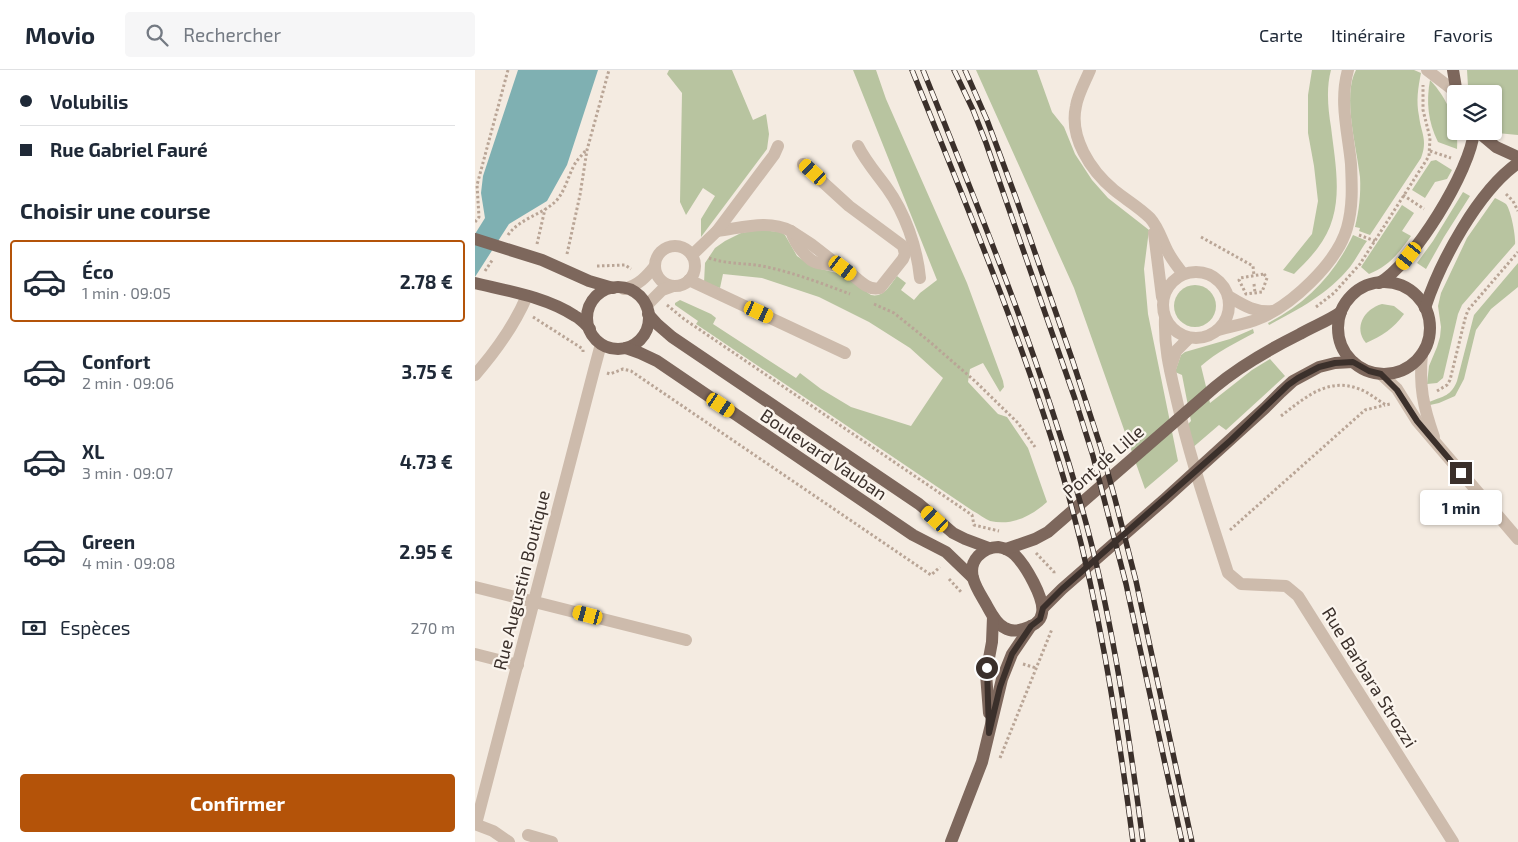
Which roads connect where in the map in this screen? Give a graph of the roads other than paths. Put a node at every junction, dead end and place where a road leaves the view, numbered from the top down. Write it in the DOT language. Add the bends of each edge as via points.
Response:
graph roads {
  1 [pos="1089,70"];
  2 [pos="1348,70"];
  3 [pos="1427,70"];
  4 [pos="1453,70"];
  5 [pos="1456,85"];
  6 [pos="1447,86"];
  7 [pos="1473,140"];
  8 [pos="1487,140"];
  9 [pos="778,146"];
  10 [pos="858,146"];
  11 [pos="1518,157"];
  12 [pos="1518,162"];
  13 [pos="803,164"];
  14 [pos="1150,218"];
  15 [pos="717,231"];
  16 [pos="475,239"];
  17 [pos="695,253"];
  18 [pos="655,266"];
  19 [pos="1183,274"];
  20 [pos="920,278"];
  21 [pos="689,280"];
  22 [pos="1379,283"];
  23 [pos="480,284"];
  24 [pos="673,286"];
  25 [pos="619,288"];
  26 [pos="527,296"];
  27 [pos="1228,296"];
  28 [pos="1162,303"];
  29 [pos="1425,308"];
  30 [pos="647,310"];
  31 [pos="1273,311"];
  32 [pos="1341,312"];
  33 [pos="1165,318"];
  34 [pos="589,329"];
  35 [pos="1218,330"];
  36 [pos="1189,338"];
  37 [pos="601,344"];
  38 [pos="626,348"];
  39 [pos="845,353"];
  40 [pos="1422,353"];
  41 [pos="1353,362"];
  42 [pos="1170,368"];
  43 [pos="1381,374"];
  44 [pos="475,375"];
  45 [pos="1437,444"];
  46 [pos="1518,539"];
  47 [pos="989,548"];
  48 [pos="1006,549"];
  49 [pos="973,578"];
  50 [pos="475,587"];
  51 [pos="534,601"];
  52 [pos="1043,608"];
  53 [pos="993,617"];
  54 [pos="1031,626"];
  55 [pos="686,640"];
  56 [pos="475,654"];
  57 [pos="518,665"];
  58 [pos="989,733"];
  59 [pos="476,824"];
  60 [pos="528,835"];
  61 [pos="509,842"];
  62 [pos="552,842"];
  63 [pos="951,842"];
  64 [pos="1453,842"];
  1 -- 14 [label="street" via="1075,114 1082,149 1104,180"];
  2 -- 31 [label="street" via="1343,107 1352,201 1346,230 1338,248 1318,275"];
  3 -- 6 [label="street"];
  4 -- 5 [label="main road"];
  7 -- 22 [label="main road" via="1445,201 1417,245 1401,266"];
  8 -- 11 [label="main road"];
  9 -- 15 [label="street"];
  10 -- 20 [label="street" via="900,209 918,258"];
  12 -- 29 [label="main road" via="1488,192 1462,230"];
  13 -- 15 [label="street" via="835,194 903,246 903,259 880,288 867,286 783,227 766,225"];
  14 -- 19 [label="street"];
  14 -- 28 [label="street"];
  15 -- 17 [label="street"];
  16 -- 25 [label="main road" via="542,260 589,281"];
  17 -- 18 [label="street" via="669,246 659,253"];
  17 -- 21 [label="street" via="695,268"];
  18 -- 24 [label="street" via="661,281"];
  18 -- 25 [label="street" via="639,283"];
  19 -- 27 [label="street" via="1199,272 1212,276 1222,284"];
  19 -- 28 [label="street" via="1167,287"];
  21 -- 24 [label="street"];
  21 -- 39 [label="street"];
  22 -- 29 [label="main road" via="1403,287"];
  22 -- 32 [label="main road" via="1356,292"];
  23 -- 26 [label="main road"];
  24 -- 30 [label="street" via="662,290"];
  25 -- 30 [label="main road" via="635,293"];
  25 -- 34 [label="main road" via="602,293 593,301 587,318"];
  26 -- 34 [label="main road" via="577,316"];
  26 -- 44 [label="street" via="499,347"];
  27 -- 31 [label="street" via="1251,309"];
  27 -- 35 [label="street" via="1229,312"];
  28 -- 33 [label="street"];
  29 -- 40 [label="main road" via="1429,334"];
  30 -- 38 [label="main road" via="648,326 642,338"];
  30 -- 47 [label="main road, Boulevard Vauban" via="672,337 919,504 947,529"];
  31 -- 35 [label="street" via="1257,320"];
  32 -- 41 [label="main road" via="1339,336"];
  32 -- 48 [label="main road, Pont de Lille" via="1245,364 1054,528 1042,536"];
  33 -- 36 [label="street" via="1175,331"];
  33 -- 42 [label="street" via="1165,346"];
  34 -- 37 [label="main road"];
  35 -- 36 [label="street" via="1204,337"];
  36 -- 42 [label="street" via="1176,351"];
  37 -- 38 [label="main road" via="613,349"];
  37 -- 51 [label="street, Rue Augustin Boutique"];
  38 -- 49 [label="main road, Boulevard Vauban" via="657,362 913,535 946,552"];
  40 -- 43 [label="main road" via="1407,367"];
  40 -- 45 [label="street" via="1421,388"];
  41 -- 43 [label="main road"];
  41 -- 52 [label="main road" via="1319,367 1298,378"];
  42 -- 64 [label="street, Rue Barbara Strozzi" via="1186,440 1228,573 1241,584 1285,586 1298,596"];
  43 -- 45 [label="street"];
  45 -- 46 [label="street"];
  47 -- 48 [label="main road"];
  47 -- 49 [label="main road" via="973,564"];
  48 -- 52 [label="main road" via="1023,565"];
  49 -- 53 [label="main road"];
  50 -- 51 [label="street"];
  51 -- 55 [label="street"];
  51 -- 57 [label="street, Rue Augustin Boutique"];
  52 -- 54 [label="main road" via="1040,619"];
  53 -- 54 [label="main road" via="1002,627 1013,631"];
  53 -- 58 [label="main road" via="987,674"];
  54 -- 58 [label="main road" via="1012,654 1002,679"];
  56 -- 57 [label="street"];
  57 -- 59 [label="street, Rue Augustin Boutique"];
  58 -- 63 [label="main road" via="982,762"];
  59 -- 61 [label="street"];
  60 -- 62 [label="street"];
}
